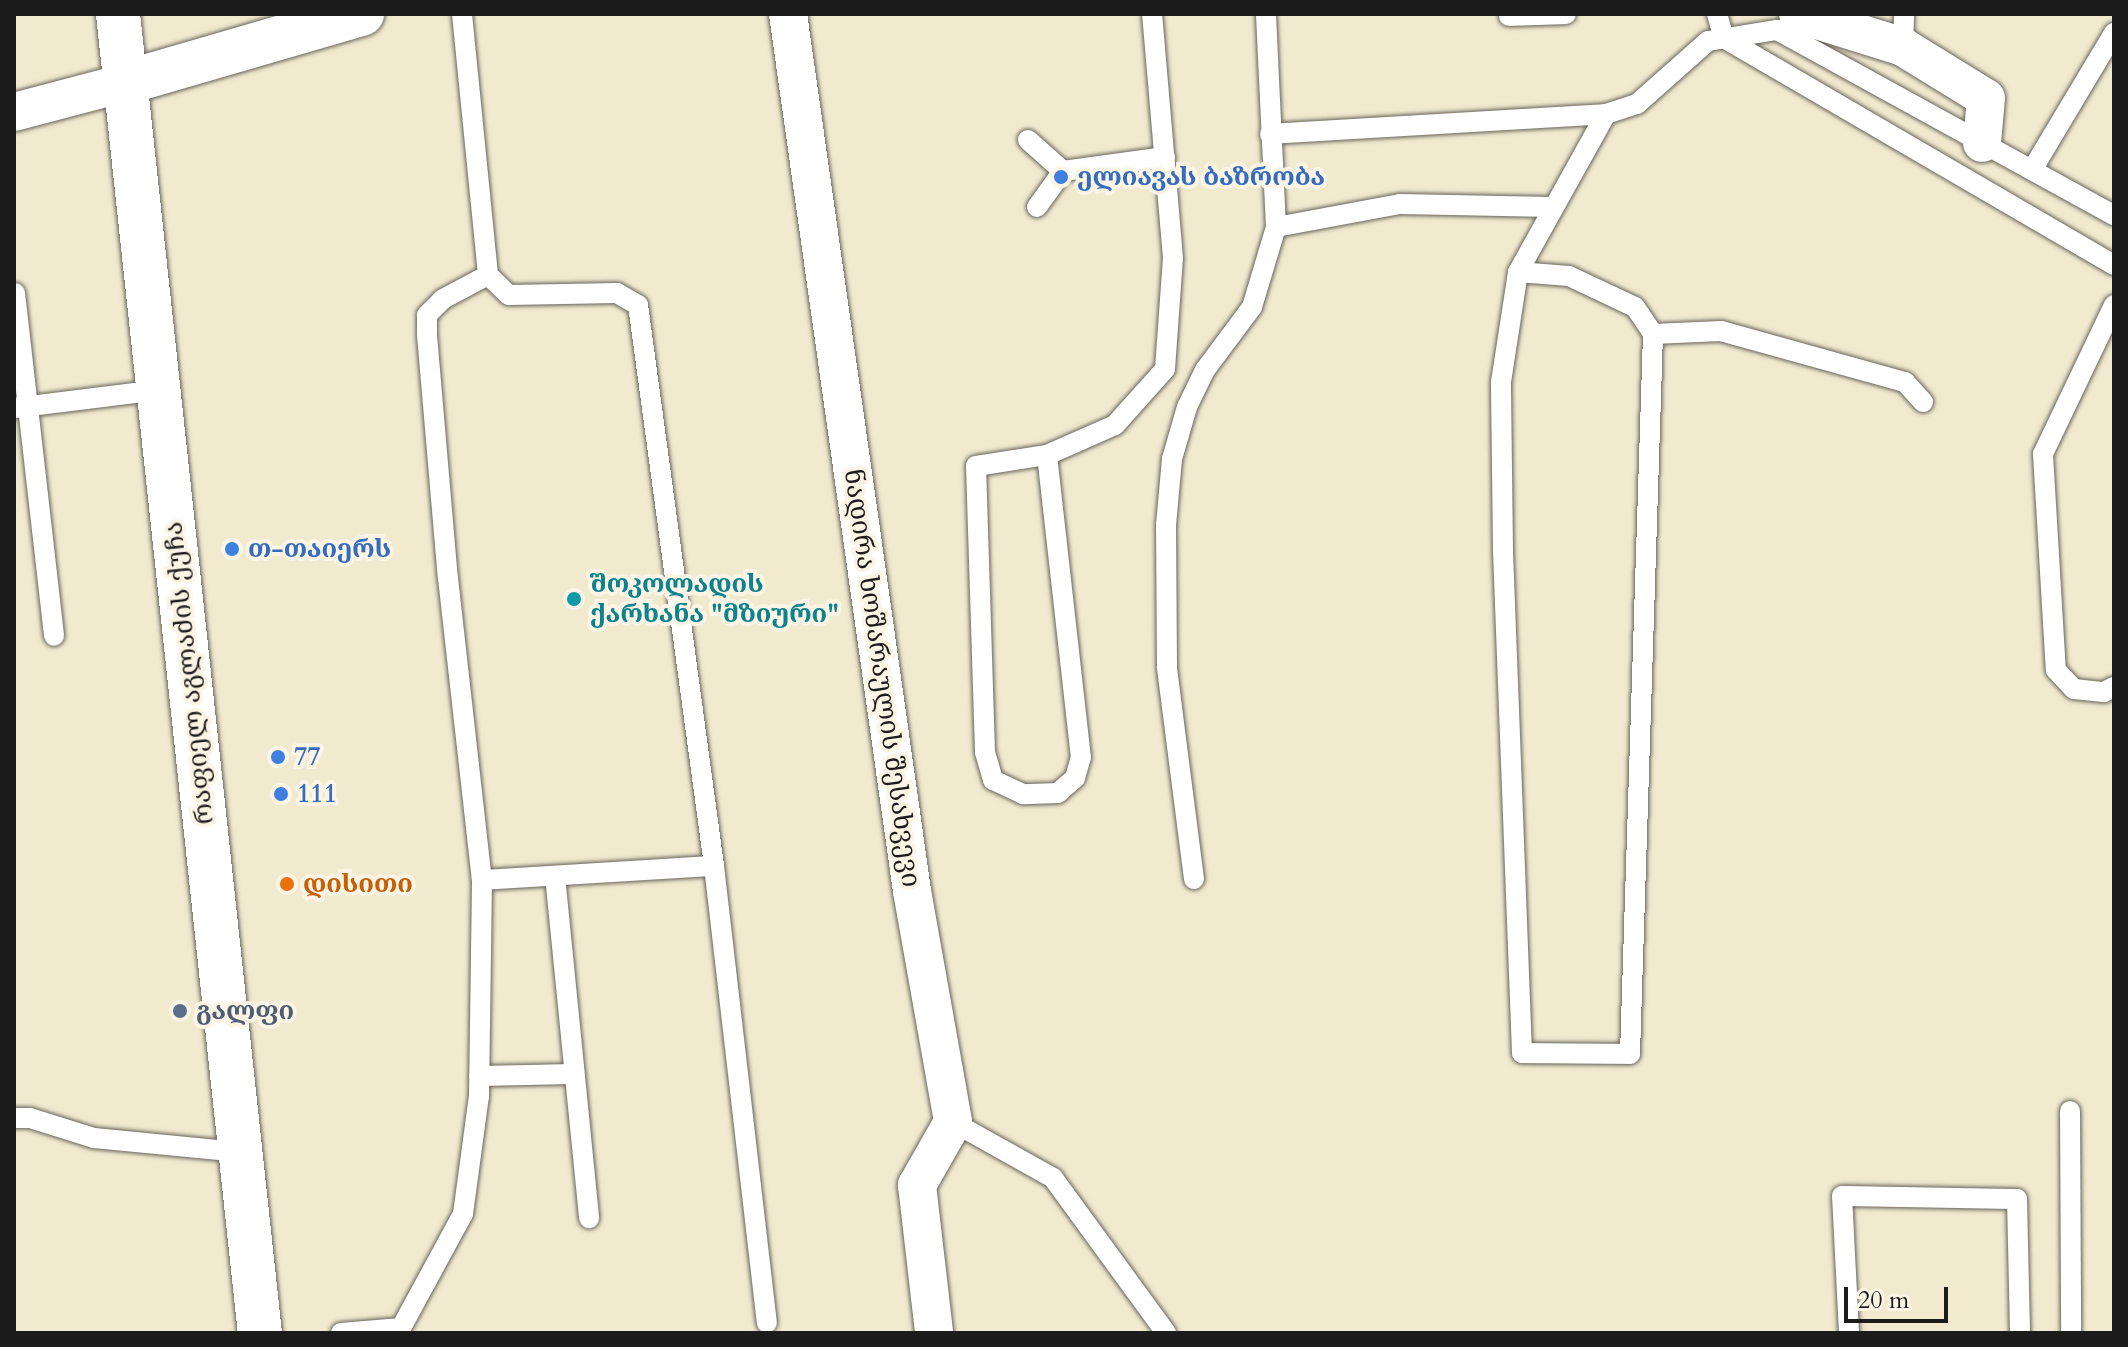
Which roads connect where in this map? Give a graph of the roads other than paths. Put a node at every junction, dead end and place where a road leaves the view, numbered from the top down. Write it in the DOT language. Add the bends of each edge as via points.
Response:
graph roads {
  1 [pos="118,14"];
  2 [pos="362,14"];
  3 [pos="462,14"];
  4 [pos="788,14"];
  5 [pos="1152,14"];
  6 [pos="1266,14"];
  7 [pos="1566,14"];
  8 [pos="1717,14"];
  9 [pos="1798,14"];
  10 [pos="1509,16"];
  11 [pos="1903,30"];
  12 [pos="2114,33"];
  13 [pos="1724,38"];
  14 [pos="124,83"];
  15 [pos="14,112"];
  16 [pos="1606,114"];
  17 [pos="1270,134"];
  18 [pos="1028,140"];
  19 [pos="1982,143"];
  20 [pos="1165,157"];
  21 [pos="2032,170"];
  22 [pos="1063,171"];
  23 [pos="1037,207"];
  24 [pos="1552,207"];
  25 [pos="2114,215"];
  26 [pos="1276,227"];
  27 [pos="2114,265"];
  28 [pos="1518,272"];
  29 [pos="488,275"];
  30 [pos="15,293"];
  31 [pos="2114,305"];
  32 [pos="1653,334"];
  33 [pos="159,390"];
  34 [pos="1923,402"];
  35 [pos="22,407"];
  36 [pos="1047,455"];
  37 [pos="54,636"];
  38 [pos="2114,687"];
  39 [pos="714,866"];
  40 [pos="555,876"];
  41 [pos="1194,879"];
  42 [pos="482,880"];
  43 [pos="574,1074"];
  44 [pos="479,1076"];
  45 [pos="2070,1111"];
  46 [pos="14,1118"];
  47 [pos="953,1122"];
  48 [pos="240,1152"];
  49 [pos="589,1218"];
  50 [pos="767,1323"];
  51 [pos="406,1331"];
  52 [pos="260,1333"];
  53 [pos="341,1333"];
  54 [pos="934,1333"];
  55 [pos="1166,1333"];
  56 [pos="1849,1333"];
  57 [pos="2020,1333"];
  58 [pos="2071,1333"];
  1 -- 14 [label="street, რაფიელ აგლაძის ქუჩა"];
  2 -- 14 [label="street"];
  3 -- 29 [label="lane"];
  4 -- 47 [label="street, ნადირა ხოშარაულის შესახვევი" via="912,891"];
  5 -- 20 [label="lane"];
  6 -- 17 [label="lane"];
  7 -- 10 [label="lane"];
  8 -- 13 [label="lane"];
  9 -- 11 [label="street"];
  11 -- 19 [label="street" via="1986,98"];
  12 -- 21 [label="lane"];
  13 -- 16 [label="lane" via="1708,41 1637,104"];
  13 -- 19 [label="lane" via="1777,30"];
  13 -- 27 [label="lane"];
  14 -- 15 [label="street"];
  14 -- 33 [label="street, რაფიელ აგლაძის ქუჩა"];
  16 -- 17 [label="lane"];
  16 -- 24 [label="lane"];
  17 -- 26 [label="lane"];
  18 -- 22 [label="lane"];
  19 -- 21 [label="lane"];
  20 -- 22 [label="lane"];
  20 -- 36 [label="lane" via="1173,258 1165,369 1115,425"];
  21 -- 25 [label="lane"];
  22 -- 23 [label="lane"];
  24 -- 26 [label="lane" via="1400,204"];
  24 -- 28 [label="lane"];
  26 -- 41 [label="lane" via="1252,307 1205,370 1187,407 1172,459 1166,525 1167,667"];
  28 -- 32 [label="lane" via="1569,276 1635,307"];
  28 -- 32 [label="lane" via="1501,382 1509,777 1522,1053 1630,1054"];
  29 -- 39 [label="lane" via="509,295 606,292 638,305"];
  29 -- 42 [label="lane" via="443,299 427,315 448,578"];
  30 -- 35 [label="lane"];
  31 -- 38 [label="lane" via="2043,454 2056,670 2074,689 2104,692"];
  32 -- 34 [label="lane" via="1721,331 1905,382"];
  33 -- 35 [label="lane"];
  33 -- 48 [label="street, რაფიელ აგლაძის ქუჩა"];
  35 -- 37 [label="lane"];
  36 -- 36 [label="lane" via="976,466 985,752 993,780 1023,794 1058,793 1075,778 1081,757"];
  39 -- 40 [label="lane"];
  39 -- 50 [label="lane"];
  40 -- 42 [label="lane"];
  40 -- 43 [label="lane"];
  42 -- 44 [label="lane"];
  43 -- 44 [label="lane"];
  43 -- 49 [label="lane"];
  44 -- 51 [label="lane" via="463,1214"];
  45 -- 58 [label="lane"];
  46 -- 48 [label="lane" via="94,1138"];
  47 -- 54 [label="street" via="917,1185"];
  47 -- 55 [label="lane" via="1053,1178"];
  48 -- 52 [label="street, რაფიელ აგლაძის ქუჩა"];
  51 -- 53 [label="lane"];
  56 -- 57 [label="lane" via="1842,1196 2017,1199"];
}
